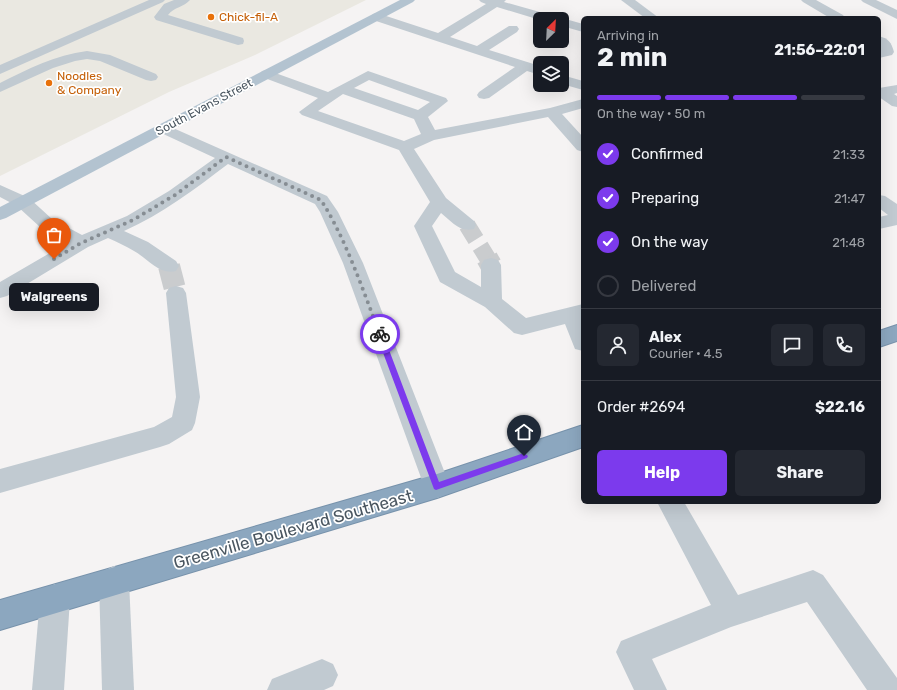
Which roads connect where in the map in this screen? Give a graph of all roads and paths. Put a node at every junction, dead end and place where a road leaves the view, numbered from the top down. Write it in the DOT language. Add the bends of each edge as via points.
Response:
graph roads {
  1 [pos="159,0"];
  2 [pos="184,0"];
  3 [pos="409,0"];
  4 [pos="627,0"];
  5 [pos="807,0"];
  6 [pos="867,0"];
  7 [pos="493,1"];
  8 [pos="896,13"];
  9 [pos="533,14"];
  10 [pos="650,16"];
  11 [pos="835,16"];
  12 [pos="377,17"];
  13 [pos="569,24"];
  14 [pos="581,27"];
  15 [pos="514,29"];
  16 [pos="441,37"];
  17 [pos="238,41"];
  18 [pos="881,41"];
  19 [pos="479,50"];
  20 [pos="881,53"];
  21 [pos="526,66"];
  22 [pos="533,68"];
  23 [pos="0,70"];
  24 [pos="267,74"];
  25 [pos="150,77"];
  26 [pos="569,81"];
  27 [pos="581,85"];
  28 [pos="0,88"];
  29 [pos="897,89"];
  30 [pos="881,92"];
  31 [pos="335,93"];
  32 [pos="881,93"];
  33 [pos="484,95"];
  34 [pos="897,103"];
  35 [pos="581,104"];
  36 [pos="552,112"];
  37 [pos="420,116"];
  38 [pos="164,128"];
  39 [pos="430,136"];
  40 [pos="581,145"];
  41 [pos="404,147"];
  42 [pos="226,157"];
  43 [pos="0,190"];
  44 [pos="881,201"];
  45 [pos="23,202"];
  46 [pos="439,202"];
  47 [pos="897,213"];
  48 [pos="0,214"];
  49 [pos="897,219"];
  50 [pos="881,223"];
  51 [pos="467,225"];
  52 [pos="108,231"];
  53 [pos="81,243"];
  54 [pos="490,265"];
  55 [pos="169,266"];
  56 [pos="0,291"];
  57 [pos="176,293"];
  58 [pos="492,302"];
  59 [pos="577,314"];
  60 [pos="581,333"];
  61 [pos="897,333"];
  62 [pos="881,338"];
  63 [pos="581,437"];
  64 [pos="0,481"];
  65 [pos="436,486"];
  66 [pos="671,504"];
  67 [pos="114,582"];
  68 [pos="55,599"];
  69 [pos="732,612"];
  70 [pos="0,615"];
  71 [pos="322,675"];
  72 [pos="48,690"];
  73 [pos="118,690"];
  74 [pos="283,690"];
  75 [pos="651,690"];
  76 [pos="886,690"];
  1 -- 23 [label="lane"];
  2 -- 17 [label="lane" via="168,7 160,17"];
  3 -- 12 [label="main road, South Evans Street"];
  4 -- 10 [label="lane"];
  5 -- 11 [label="lane"];
  6 -- 8 [label="lane"];
  7 -- 9 [label="lane"];
  7 -- 16 [label="lane"];
  12 -- 16 [label="lane"];
  12 -- 24 [label="main road, South Evans Street"];
  13 -- 14 [label="lane"];
  15 -- 19 [label="lane"];
  16 -- 19 [label="lane"];
  18 -- 20 [label="lane" via="885,43 886,52"];
  19 -- 21 [label="lane"];
  21 -- 22 [label="lane"];
  21 -- 33 [label="lane"];
  24 -- 31 [label="lane"];
  24 -- 38 [label="main road, South Evans Street"];
  25 -- 28 [label="lane" via="99,56 85,56 58,61"];
  26 -- 27 [label="lane"];
  29 -- 30 [label="lane"];
  31 -- 37 [label="lane"];
  31 -- 37 [label="lane" via="368,75 441,101"];
  31 -- 41 [label="lane" via="307,112"];
  32 -- 34 [label="lane"];
  35 -- 36 [label="lane"];
  36 -- 39 [label="lane"];
  36 -- 40 [label="lane"];
  37 -- 39 [label="lane"];
  38 -- 42 [label="lane"];
  38 -- 45 [label="main road, South Evans Street"];
  39 -- 41 [label="lane"];
  41 -- 46 [label="lane"];
  42 -- 52 [label="lane" via="175,195 133,220"];
  42 -- 65 [label="lane" via="321,200 329,212 353,263"];
  43 -- 45 [label="lane"];
  44 -- 47 [label="lane"];
  45 -- 48 [label="main road, South Evans Street"];
  45 -- 53 [label="lane" via="46,223"];
  46 -- 51 [label="lane"];
  46 -- 58 [label="lane" via="423,226 447,277"];
  49 -- 50 [label="lane"];
  52 -- 53 [label="lane"];
  52 -- 55 [label="lane" via="141,246"];
  53 -- 56 [label="lane"];
  54 -- 58 [label="lane"];
  57 -- 64 [label="lane" via="188,397 183,423 160,436"];
  58 -- 59 [label="lane" via="522,327"];
  59 -- 60 [label="lane"];
  61 -- 62 [label="highway"];
  63 -- 65 [label="highway, Greenville Boulevard Southeast"];
  65 -- 67 [label="highway, Greenville Boulevard Southeast"];
  66 -- 69 [label="lane"];
  67 -- 68 [label="highway, Greenville Boulevard Southeast"];
  67 -- 73 [label="lane"];
  68 -- 70 [label="highway, Greenville Boulevard Southeast"];
  68 -- 72 [label="lane"];
  69 -- 75 [label="lane" via="632,652"];
  69 -- 76 [label="lane" via="813,585"];
  71 -- 74 [label="lane"];
}
